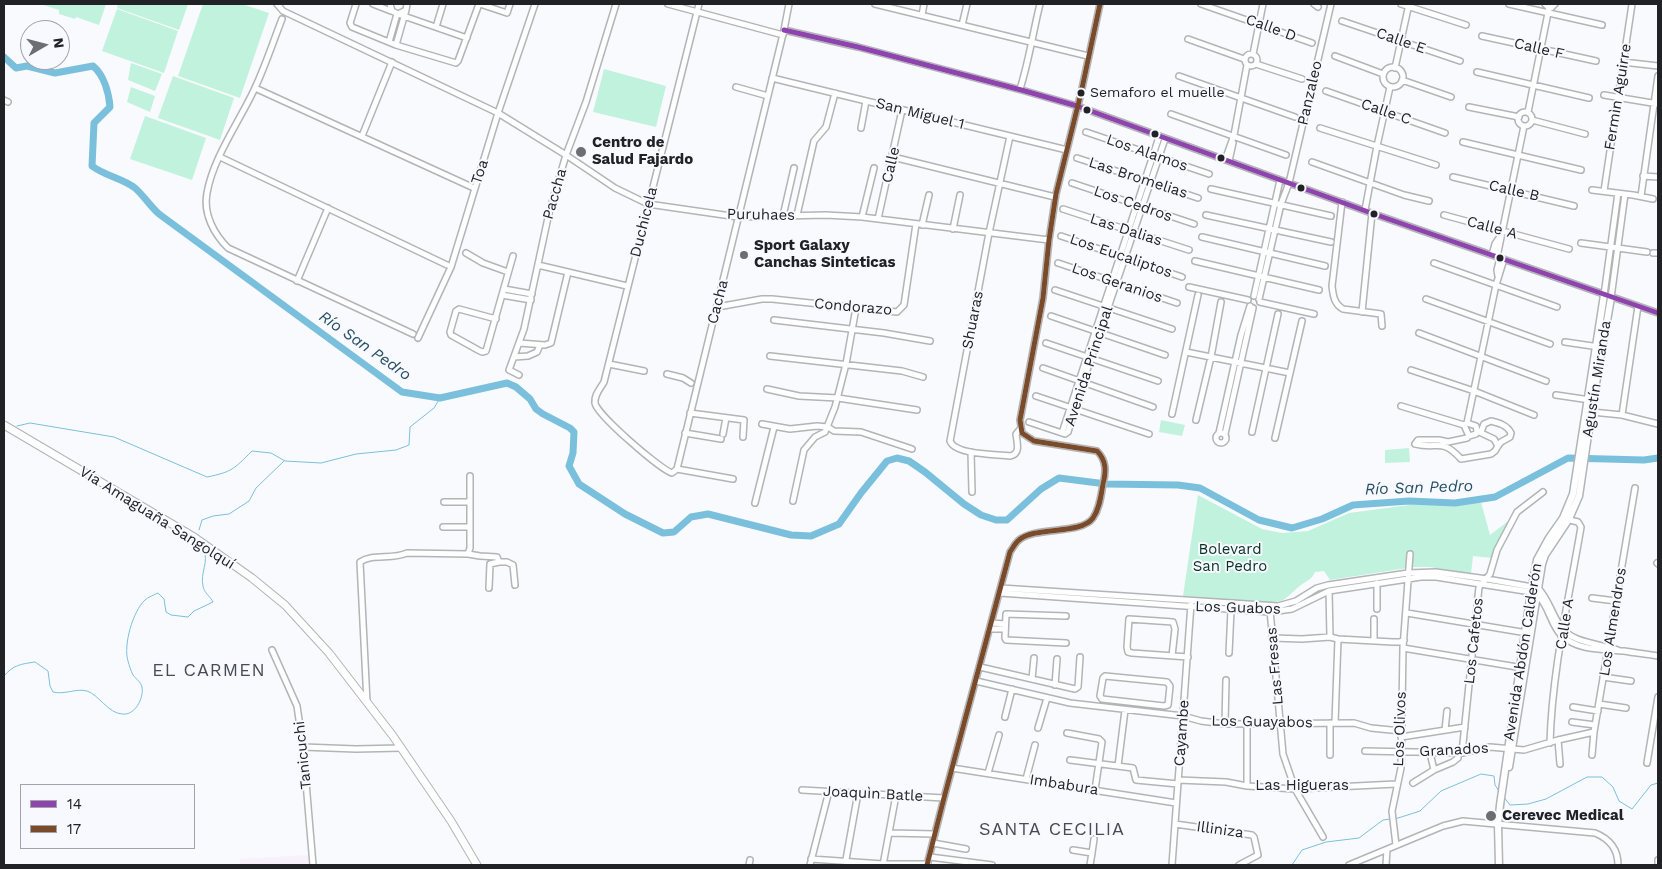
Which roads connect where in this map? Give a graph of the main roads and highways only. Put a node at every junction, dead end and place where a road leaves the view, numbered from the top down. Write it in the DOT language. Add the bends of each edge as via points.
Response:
graph roads {
  1 [pos="1604,295"];
  2 [pos="1611,298"];
  3 [pos="1599,347"];
  4 [pos="1590,400"];
  5 [pos="4,425"];
  6 [pos="1583,450"];
  7 [pos="1580,475"];
  8 [pos="462,840"];
  9 [pos="477,865"];
  10 [pos="482,865"];
  11 [pos="1501,865"];
  1 -- 3 [label="main road, Agustín Miranda"];
  2 -- 3 [label="main road, Agustín Miranda"];
  3 -- 4 [label="main road, Agustín Miranda"];
  4 -- 6 [label="main road, Agustín Miranda"];
  4 -- 6 [label="main road, Agustín Miranda" via="1592,412"];
  5 -- 8 [label="highway, Vía Amaguaña Sangolquí" via="194,537 285,605 329,653 401,748"];
  6 -- 7 [label="main road, Agustín Miranda"];
  7 -- 11 [label="main road, Avenida Abdón Calderón" via="1579,496 1545,555 1534,590 1501,806"];
  8 -- 9 [label="highway, Vía Amaguaña Sangolquí"];
  8 -- 10 [label="main road"];
}
